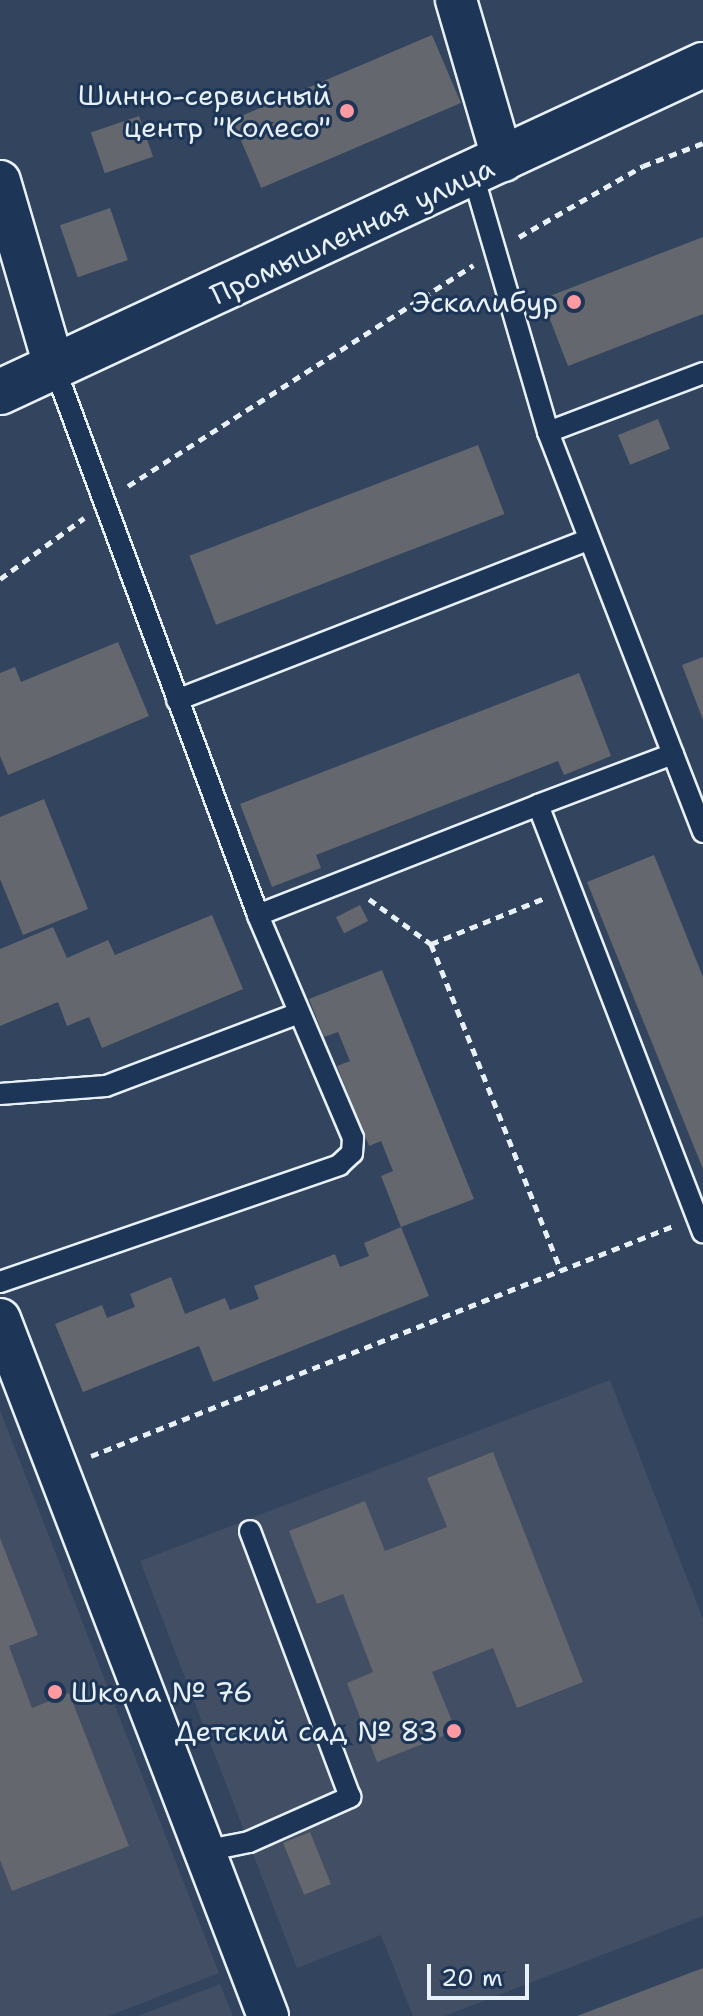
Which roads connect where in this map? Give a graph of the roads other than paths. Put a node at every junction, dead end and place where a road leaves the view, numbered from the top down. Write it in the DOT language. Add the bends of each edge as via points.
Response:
graph roads {
  1 [pos="456,0"];
  2 [pos="703,65"];
  3 [pos="488,168"];
  4 [pos="0,181"];
  5 [pos="55,369"];
  6 [pos="703,373"];
  7 [pos="0,392"];
  8 [pos="548,432"];
  9 [pos="589,539"];
  10 [pos="177,700"];
  11 [pos="673,754"];
  12 [pos="695,790"];
  13 [pos="538,805"];
  14 [pos="703,832"];
  15 [pos="258,915"];
  16 [pos="299,1013"];
  17 [pos="0,1094"];
  18 [pos="700,1224"];
  19 [pos="0,1282"];
  20 [pos="0,1319"];
  21 [pos="250,1531"];
  22 [pos="204,1851"];
  23 [pos="268,2016"];
  1 -- 3 [label="street"];
  2 -- 3 [label="street, Промышленная улица"];
  3 -- 5 [label="street, Промышленная улица"];
  3 -- 8 [label="lane" via="495,251"];
  4 -- 5 [label="street"];
  5 -- 7 [label="street, Промышленная улица"];
  5 -- 10 [label="lane"];
  6 -- 8 [label="lane"];
  8 -- 9 [label="lane"];
  9 -- 10 [label="lane"];
  9 -- 11 [label="lane"];
  10 -- 15 [label="lane"];
  11 -- 12 [label="lane"];
  11 -- 13 [label="lane"];
  12 -- 14 [label="lane"];
  13 -- 15 [label="lane"];
  13 -- 18 [label="lane"];
  15 -- 16 [label="lane"];
  16 -- 17 [label="lane" via="106,1086"];
  16 -- 19 [label="lane" via="353,1138 352,1153 339,1165"];
  20 -- 22 [label="street"];
  21 -- 22 [label="lane" via="350,1797 249,1842"];
  22 -- 23 [label="street"];
}
